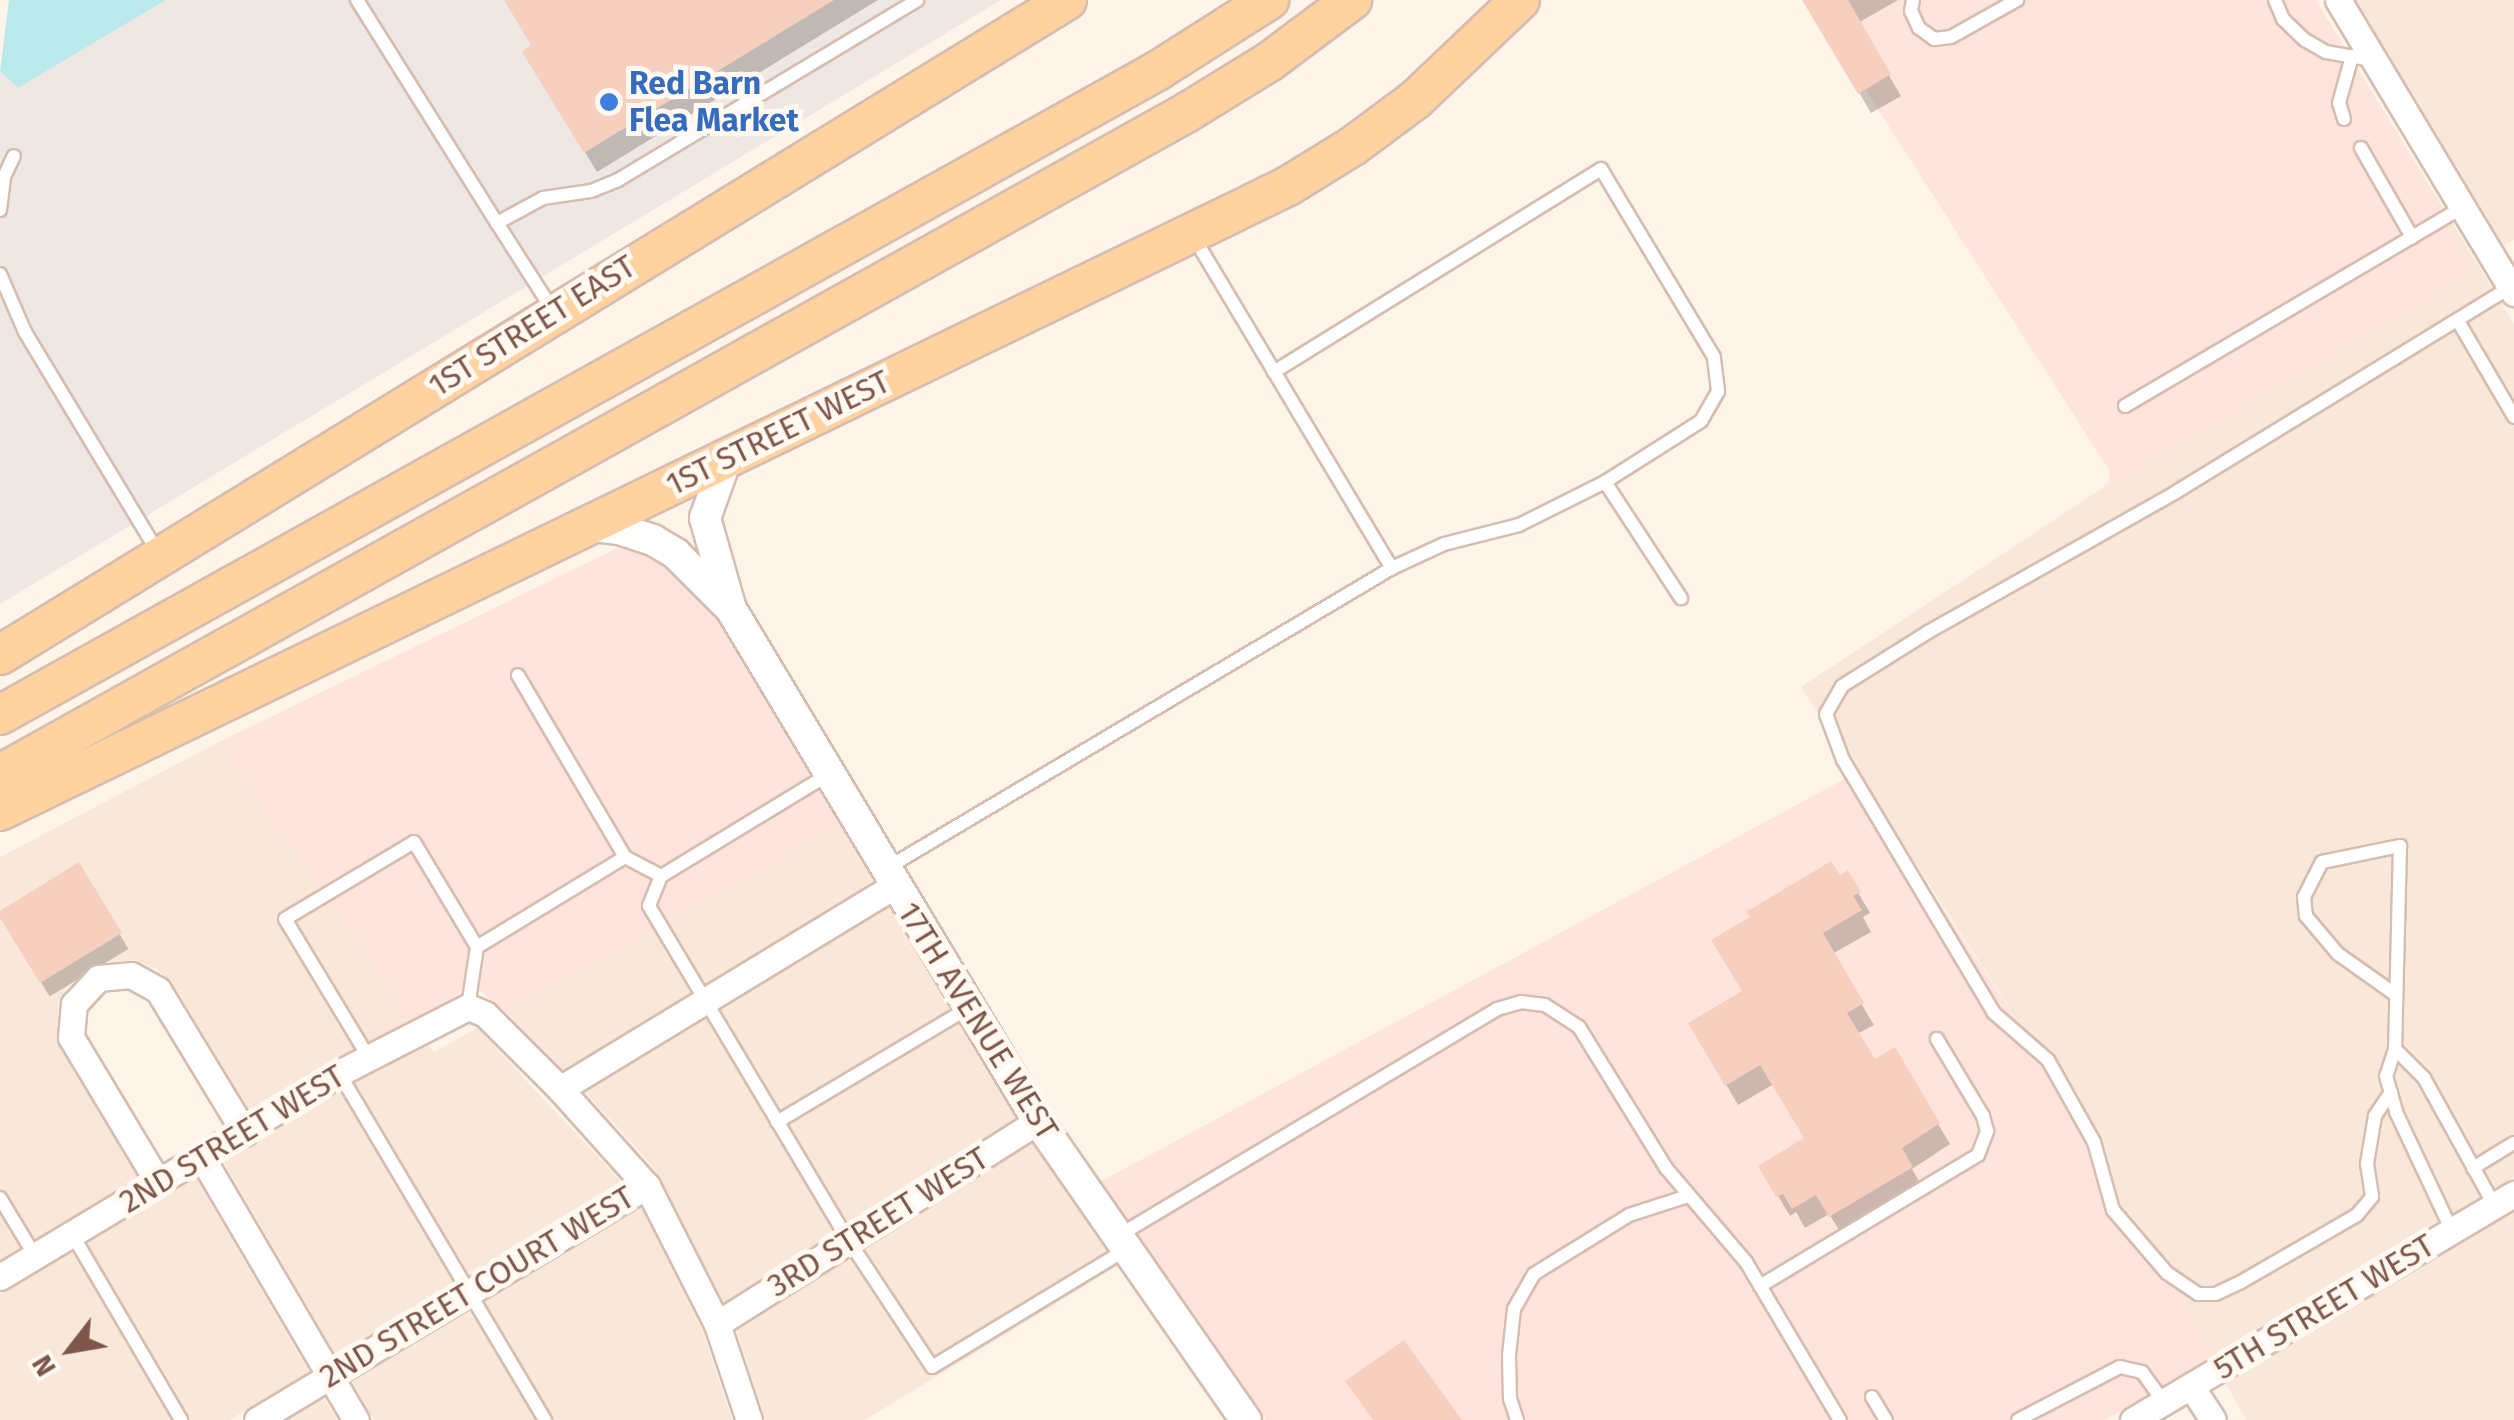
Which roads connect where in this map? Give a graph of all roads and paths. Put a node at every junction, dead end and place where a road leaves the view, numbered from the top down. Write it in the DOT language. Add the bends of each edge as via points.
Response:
graph roads {
  1 [pos="357,0"];
  2 [pos="917,0"];
  3 [pos="1067,0"];
  4 [pos="1269,0"];
  5 [pos="1352,0"];
  6 [pos="1520,0"];
  7 [pos="1913,0"];
  8 [pos="2017,0"];
  9 [pos="2274,0"];
  10 [pos="2338,0"];
  11 [pos="2363,58"];
  12 [pos="2344,119"];
  13 [pos="2361,148"];
  14 [pos="14,156"];
  15 [pos="2462,207"];
  16 [pos="0,210"];
  17 [pos="497,222"];
  18 [pos="1192,234"];
  19 [pos="2412,237"];
  20 [pos="0,274"];
  21 [pos="2509,276"];
  22 [pos="554,312"];
  23 [pos="2458,321"];
  24 [pos="1274,372"];
  25 [pos="2125,406"];
  26 [pos="2514,417"];
  27 [pos="728,457"];
  28 [pos="1606,482"];
  29 [pos="585,525"];
  30 [pos="160,556"];
  31 [pos="1392,568"];
  32 [pos="1681,598"];
  33 [pos="731,609"];
  34 [pos="0,655"];
  35 [pos="518,676"];
  36 [pos="0,715"];
  37 [pos="0,774"];
  38 [pos="829,774"];
  39 [pos="0,811"];
  40 [pos="625,857"];
  41 [pos="661,876"];
  42 [pos="889,877"];
  43 [pos="478,947"];
  44 [pos="2396,995"];
  45 [pos="704,1001"];
  46 [pos="468,1007"];
  47 [pos="968,1008"];
  48 [pos="1937,1039"];
  49 [pos="2395,1049"];
  50 [pos="368,1058"];
  51 [pos="339,1074"];
  52 [pos="560,1090"];
  53 [pos="2391,1092"];
  54 [pos="1038,1121"];
  55 [pos="777,1122"];
  56 [pos="245,1133"];
  57 [pos="2514,1143"];
  58 [pos="202,1156"];
  59 [pos="2474,1168"];
  60 [pos="158,1182"];
  61 [pos="646,1186"];
  62 [pos="1688,1196"];
  63 [pos="0,1198"];
  64 [pos="2504,1199"];
  65 [pos="2452,1231"];
  66 [pos="72,1234"];
  67 [pos="848,1241"];
  68 [pos="1123,1243"];
  69 [pos="35,1256"];
  70 [pos="0,1277"];
  71 [pos="1760,1286"];
  72 [pos="468,1294"];
  73 [pos="718,1324"];
  74 [pos="330,1376"];
  75 [pos="2191,1386"];
  76 [pos="1872,1397"];
  77 [pos="2164,1402"];
  78 [pos="180,1420"];
  79 [pos="257,1420"];
  80 [pos="356,1420"];
  81 [pos="546,1420"];
  82 [pos="749,1420"];
  83 [pos="1246,1420"];
  84 [pos="1517,1420"];
  85 [pos="1840,1420"];
  86 [pos="1886,1420"];
  87 [pos="2018,1420"];
  88 [pos="2133,1420"];
  89 [pos="2213,1420"];
  1 -- 17 [label="lane"];
  2 -- 17 [label="lane" via="618,180 543,198"];
  3 -- 22 [label="main road, 1ST STREET EAST"];
  4 -- 36 [label="main road" via="1170,63"];
  5 -- 37 [label="main road" via="1269,62 1170,122"];
  6 -- 18 [label="main road, 1ST STREET WEST" via="1374,132 1288,186"];
  7 -- 8 [label="lane" via="1919,28 1934,38 1951,37"];
  9 -- 11 [label="lane" via="2305,40 2326,52"];
  10 -- 11 [label="street"];
  11 -- 12 [label="lane" via="2339,104"];
  11 -- 15 [label="street"];
  13 -- 19 [label="lane"];
  14 -- 16 [label="lane"];
  15 -- 19 [label="lane"];
  15 -- 21 [label="street"];
  17 -- 22 [label="lane"];
  18 -- 24 [label="lane"];
  18 -- 27 [label="main road, 1ST STREET WEST"];
  19 -- 25 [label="lane"];
  20 -- 30 [label="lane" via="25,332"];
  21 -- 23 [label="lane"];
  22 -- 30 [label="main road, 1ST STREET EAST"];
  23 -- 26 [label="lane"];
  23 -- 53 [label="lane" via="1928,632 1842,686 1826,714 1843,760 1994,1013 2048,1060 2094,1142 2113,1210 2168,1273 2198,1294 2239,1283 2357,1215 2372,1196 2367,1164 2375,1116"];
  24 -- 28 [label="lane" via="1601,169 1719,373 1718,391 1701,422"];
  24 -- 31 [label="lane"];
  27 -- 29 [label="main road, 1ST STREET WEST"];
  27 -- 33 [label="street, 17TH AVENUE WEST" via="704,518"];
  28 -- 31 [label="lane" via="1519,525 1444,544"];
  28 -- 32 [label="lane"];
  29 -- 33 [label="street, 17TH AVENUE WEST" via="654,540"];
  29 -- 39 [label="main road, 1ST STREET WEST"];
  30 -- 34 [label="main road, 1ST STREET EAST"];
  31 -- 42 [label="lane"];
  33 -- 38 [label="street, 17TH AVENUE WEST"];
  35 -- 40 [label="lane"];
  38 -- 41 [label="lane"];
  38 -- 42 [label="street, 17TH AVENUE WEST"];
  40 -- 41 [label="lane"];
  40 -- 43 [label="lane"];
  41 -- 45 [label="lane" via="648,906"];
  42 -- 45 [label="street"];
  42 -- 47 [label="street, 17TH AVENUE WEST"];
  43 -- 46 [label="lane"];
  43 -- 50 [label="lane" via="414,842 286,919"];
  44 -- 44 [label="lane" via="2400,846 2322,862 2304,897 2306,916 2338,954"];
  44 -- 49 [label="lane"];
  45 -- 52 [label="street"];
  45 -- 55 [label="lane"];
  46 -- 50 [label="street, 2ND STREET WEST"];
  46 -- 52 [label="street" via="485,1014"];
  47 -- 54 [label="street, 17TH AVENUE WEST"];
  47 -- 55 [label="lane"];
  48 -- 71 [label="lane" via="1984,1116 1988,1132 1978,1155"];
  49 -- 53 [label="lane" via="2386,1076"];
  49 -- 59 [label="lane" via="2424,1078"];
  50 -- 51 [label="street, 2ND STREET WEST"];
  51 -- 56 [label="street, 2ND STREET WEST"];
  51 -- 72 [label="lane"];
  52 -- 61 [label="street"];
  53 -- 65 [label="lane"];
  54 -- 67 [label="street, 3RD STREET WEST"];
  54 -- 68 [label="street, 17TH AVENUE WEST"];
  55 -- 67 [label="lane"];
  56 -- 58 [label="street, 2ND STREET WEST"];
  56 -- 60 [label="street" via="158,990 131,974 98,978 74,1004 71,1037"];
  57 -- 59 [label="lane"];
  58 -- 60 [label="street, 2ND STREET WEST"];
  58 -- 74 [label="street"];
  59 -- 64 [label="lane"];
  60 -- 66 [label="street, 2ND STREET WEST"];
  61 -- 72 [label="street, 2ND STREET COURT WEST"];
  61 -- 73 [label="street"];
  62 -- 68 [label="lane" via="1579,1027 1558,1010 1521,1002 1370,1082"];
  62 -- 71 [label="lane"];
  62 -- 84 [label="lane" via="1630,1214 1534,1274 1512,1324 1510,1399"];
  63 -- 69 [label="lane"];
  64 -- 65 [label="street, 5TH STREET WEST"];
  65 -- 75 [label="street, 5TH STREET WEST"];
  66 -- 69 [label="street, 2ND STREET WEST"];
  66 -- 78 [label="lane"];
  67 -- 68 [label="lane" via="932,1366"];
  67 -- 73 [label="street, 3RD STREET WEST"];
  68 -- 83 [label="street, 17TH AVENUE WEST"];
  69 -- 70 [label="street, 2ND STREET WEST"];
  71 -- 85 [label="lane"];
  72 -- 74 [label="street, 2ND STREET COURT WEST"];
  72 -- 81 [label="lane"];
  73 -- 82 [label="street"];
  74 -- 79 [label="street, 2ND STREET COURT WEST"];
  74 -- 80 [label="street"];
  75 -- 77 [label="street, 5TH STREET WEST"];
  75 -- 89 [label="street"];
  76 -- 86 [label="lane"];
  77 -- 87 [label="lane" via="2142,1372 2120,1367"];
  77 -- 88 [label="street, 5TH STREET WEST"];
}
